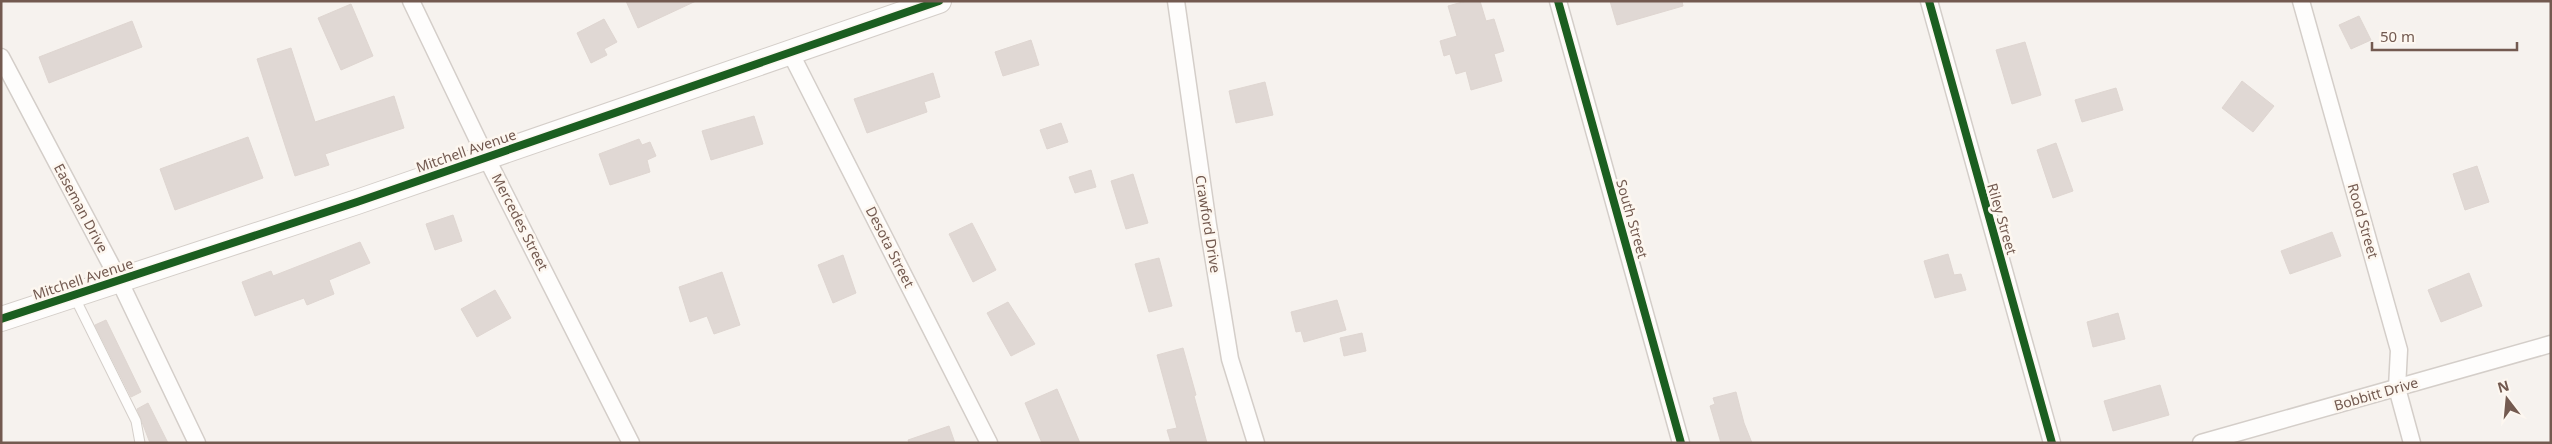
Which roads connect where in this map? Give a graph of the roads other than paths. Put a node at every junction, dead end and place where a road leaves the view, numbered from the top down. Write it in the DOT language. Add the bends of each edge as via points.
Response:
graph roads {
  1 [pos="411,1"];
  2 [pos="938,1"];
  3 [pos="1176,1"];
  4 [pos="1558,1"];
  5 [pos="1929,1"];
  6 [pos="2301,1"];
  7 [pos="790,52"];
  8 [pos="1,57"];
  9 [pos="486,157"];
  10 [pos="119,280"];
  11 [pos="73,295"];
  12 [pos="1,319"];
  13 [pos="2551,344"];
  14 [pos="2397,388"];
  15 [pos="140,443"];
  16 [pos="197,443"];
  17 [pos="632,443"];
  18 [pos="989,443"];
  19 [pos="1256,443"];
  20 [pos="1681,443"];
  21 [pos="2052,443"];
  22 [pos="2201,443"];
  23 [pos="2412,443"];
  1 -- 9 [label="street, Mercedes Street"];
  2 -- 7 [label="street, Mitchell Avenue"];
  3 -- 19 [label="street, Crawford Drive" via="1230,359"];
  4 -- 20 [label="street, South Street"];
  5 -- 21 [label="street, Riley Street"];
  6 -- 14 [label="street, Rood Street" via="2399,350"];
  7 -- 9 [label="street, Mitchell Avenue"];
  7 -- 18 [label="street, Desota Street"];
  8 -- 10 [label="street, Easeman Drive"];
  9 -- 10 [label="street, Mitchell Avenue"];
  9 -- 17 [label="street, Mercedes Street"];
  10 -- 11 [label="street, Mitchell Avenue"];
  10 -- 16 [label="street, Easeman Drive"];
  11 -- 12 [label="street, Mitchell Avenue"];
  11 -- 15 [label="lane" via="136,421"];
  13 -- 14 [label="street, Bobbitt Drive"];
  14 -- 22 [label="street, Bobbitt Drive"];
  14 -- 23 [label="street, Rood Street"];
}
